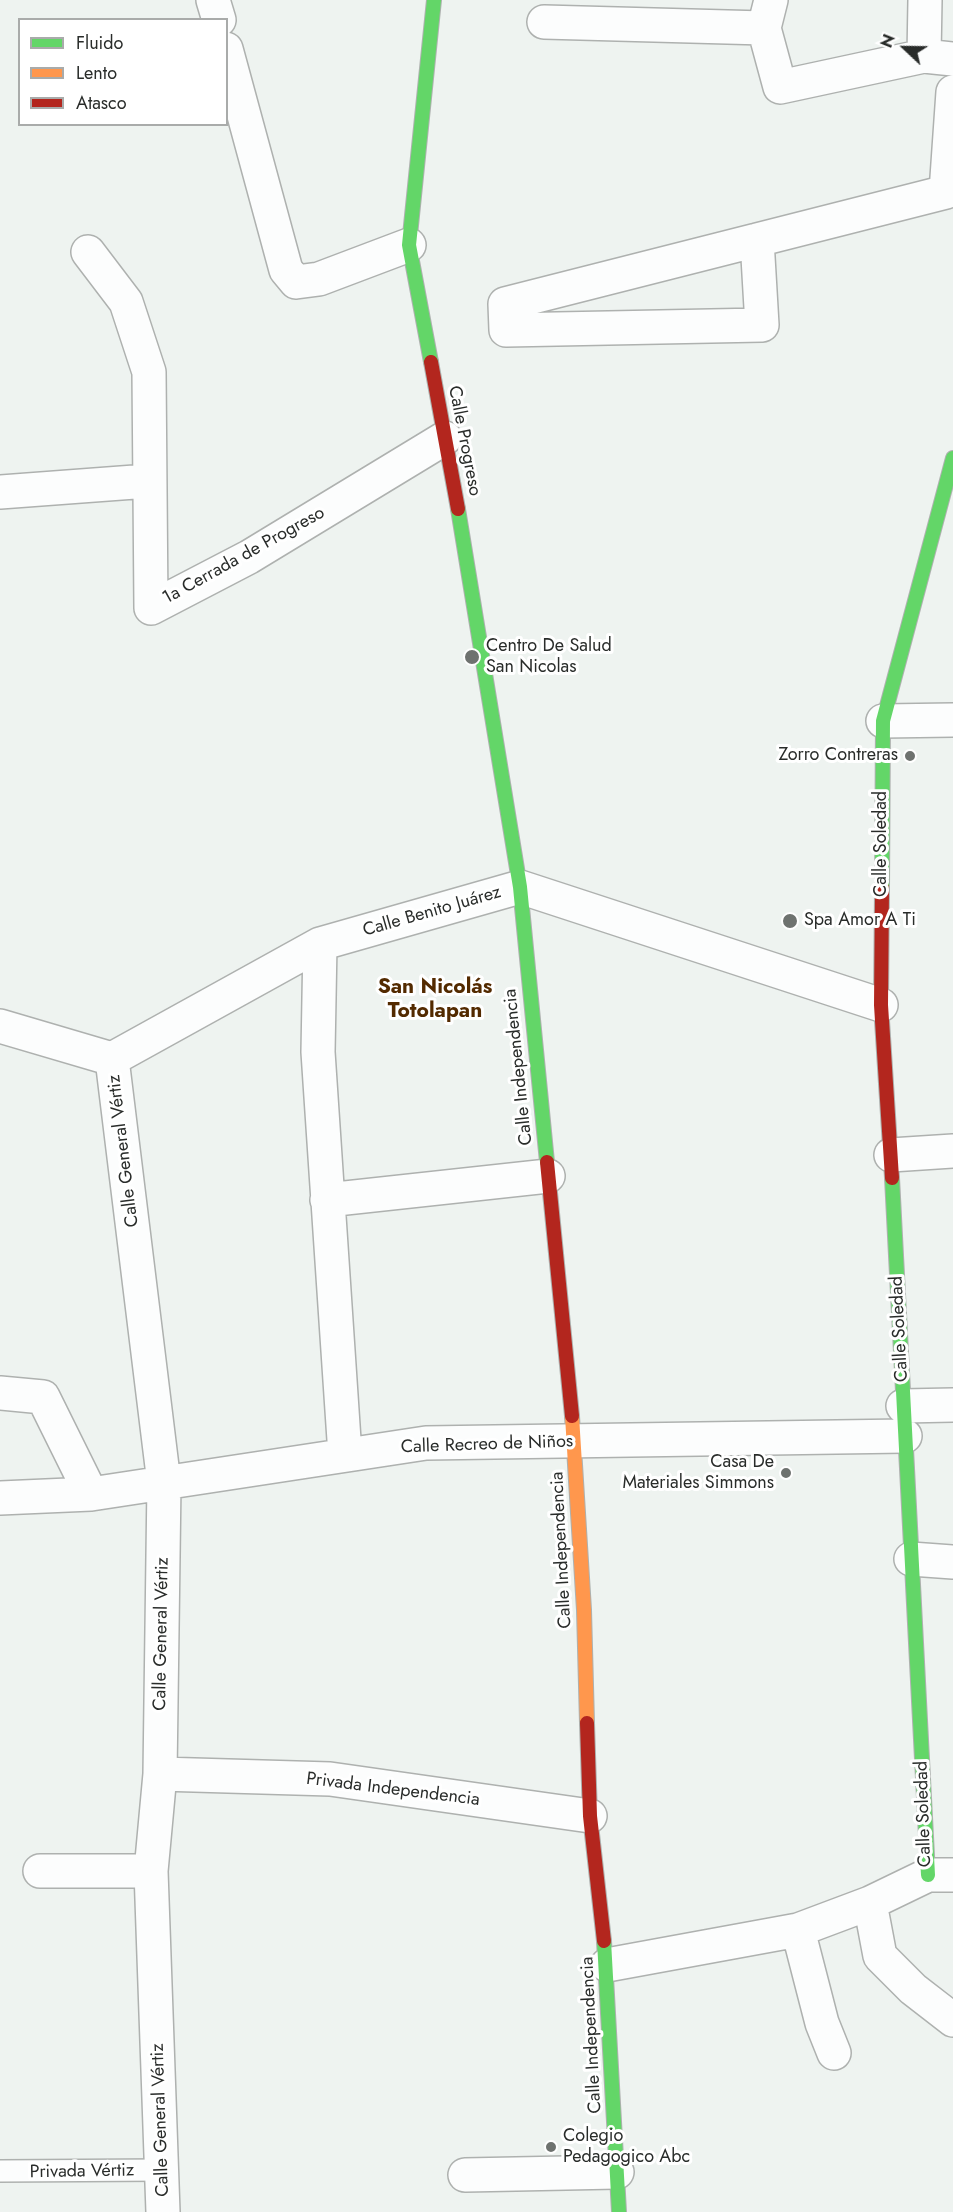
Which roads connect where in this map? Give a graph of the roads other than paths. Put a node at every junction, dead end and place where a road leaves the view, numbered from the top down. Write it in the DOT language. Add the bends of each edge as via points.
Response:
graph roads {
  1 [pos="213,0"];
  2 [pos="434,0"];
  3 [pos="925,0"];
  4 [pos="767,14"];
  5 [pos="218,18"];
  6 [pos="544,22"];
  7 [pos="228,56"];
  8 [pos="939,58"];
  9 [pos="953,92"];
  10 [pos="757,240"];
  11 [pos="409,245"];
  12 [pos="88,252"];
  13 [pos="445,438"];
  14 [pos="953,458"];
  15 [pos="148,481"];
  16 [pos="0,492"];
  17 [pos="953,720"];
  18 [pos="883,721"];
  19 [pos="520,887"];
  20 [pos="320,944"];
  21 [pos="881,1005"];
  22 [pos="0,1026"];
  23 [pos="112,1059"];
  24 [pos="953,1150"];
  25 [pos="891,1155"];
  26 [pos="548,1176"];
  27 [pos="327,1200"];
  28 [pos="0,1393"];
  29 [pos="953,1405"];
  30 [pos="904,1421"];
  31 [pos="575,1442"];
  32 [pos="345,1455"];
  33 [pos="164,1483"];
  34 [pos="92,1494"];
  35 [pos="0,1498"];
  36 [pos="911,1559"];
  37 [pos="953,1562"];
  38 [pos="160,1774"];
  39 [pos="590,1816"];
  40 [pos="40,1871"];
  41 [pos="151,1871"];
  42 [pos="940,1875"];
  43 [pos="870,1903"];
  44 [pos="798,1930"];
  45 [pos="607,1965"];
  46 [pos="953,2020"];
  47 [pos="834,2053"];
  48 [pos="164,2170"];
  49 [pos="0,2171"];
  50 [pos="617,2172"];
  51 [pos="465,2175"];
  52 [pos="163,2212"];
  53 [pos="619,2212"];
  1 -- 5 [label="street"];
  2 -- 11 [label="street, Calle Progreso"];
  3 -- 8 [label="street"];
  4 -- 6 [label="street"];
  4 -- 8 [label="street" via="780,87"];
  7 -- 11 [label="street" via="286,270 296,282 319,279"];
  9 -- 10 [label="street" via="946,192"];
  10 -- 10 [label="street" via="505,304 506,330 762,325"];
  11 -- 13 [label="street, Calle Progreso"];
  12 -- 15 [label="street, 1a Cerrada de Progreso" via="126,302 149,372"];
  13 -- 15 [label="street, 1a Cerrada de Progreso" via="249,557 151,608"];
  13 -- 19 [label="street, Calle Progreso"];
  14 -- 18 [label="street, Calle Soledad"];
  15 -- 16 [label="street"];
  17 -- 18 [label="street"];
  18 -- 21 [label="street, Calle Soledad"];
  19 -- 20 [label="street, Calle Benito Juárez"];
  19 -- 21 [label="street, Calle Benito Juárez"];
  19 -- 26 [label="street, Calle Independencia"];
  20 -- 23 [label="street, Calle Benito Juárez"];
  20 -- 27 [label="street" via="318,1052"];
  21 -- 25 [label="street, Calle Soledad"];
  22 -- 23 [label="street"];
  23 -- 33 [label="street, Calle General Vértiz"];
  24 -- 25 [label="street"];
  25 -- 30 [label="street, Calle Soledad"];
  26 -- 27 [label="street"];
  26 -- 31 [label="street, Calle Independencia"];
  27 -- 32 [label="street"];
  28 -- 34 [label="street" via="43,1397"];
  29 -- 30 [label="street, Calle Recreo de Niños"];
  30 -- 31 [label="street, Calle Recreo de Niños"];
  30 -- 36 [label="street, Calle Soledad"];
  31 -- 32 [label="street, Calle Recreo de Niños" via="426,1443"];
  31 -- 39 [label="street, Calle Independencia"];
  32 -- 33 [label="street, Calle Recreo de Niños"];
  33 -- 34 [label="street, Calle Recreo de Niños"];
  33 -- 38 [label="street, Calle General Vértiz"];
  34 -- 35 [label="street, Calle Recreo de Niños"];
  36 -- 37 [label="street"];
  36 -- 42 [label="street, Calle Soledad"];
  38 -- 39 [label="street, Privada Independencia" via="330,1779"];
  38 -- 41 [label="street, Calle General Vértiz"];
  39 -- 45 [label="street, Calle Independencia"];
  40 -- 41 [label="street"];
  41 -- 48 [label="street, Calle General Vértiz"];
  42 -- 43 [label="street, Calle Soledad"];
  43 -- 44 [label="street, Calle Soledad"];
  43 -- 46 [label="street" via="880,1956 913,1989"];
  44 -- 45 [label="street, Calle Soledad"];
  44 -- 47 [label="street" via="822,2023"];
  45 -- 50 [label="street, Calle Independencia"];
  48 -- 49 [label="lane, Privada Vértiz"];
  48 -- 52 [label="street, Calle General Vértiz"];
  50 -- 51 [label="street"];
  50 -- 53 [label="street, Calle Independencia"];
}
